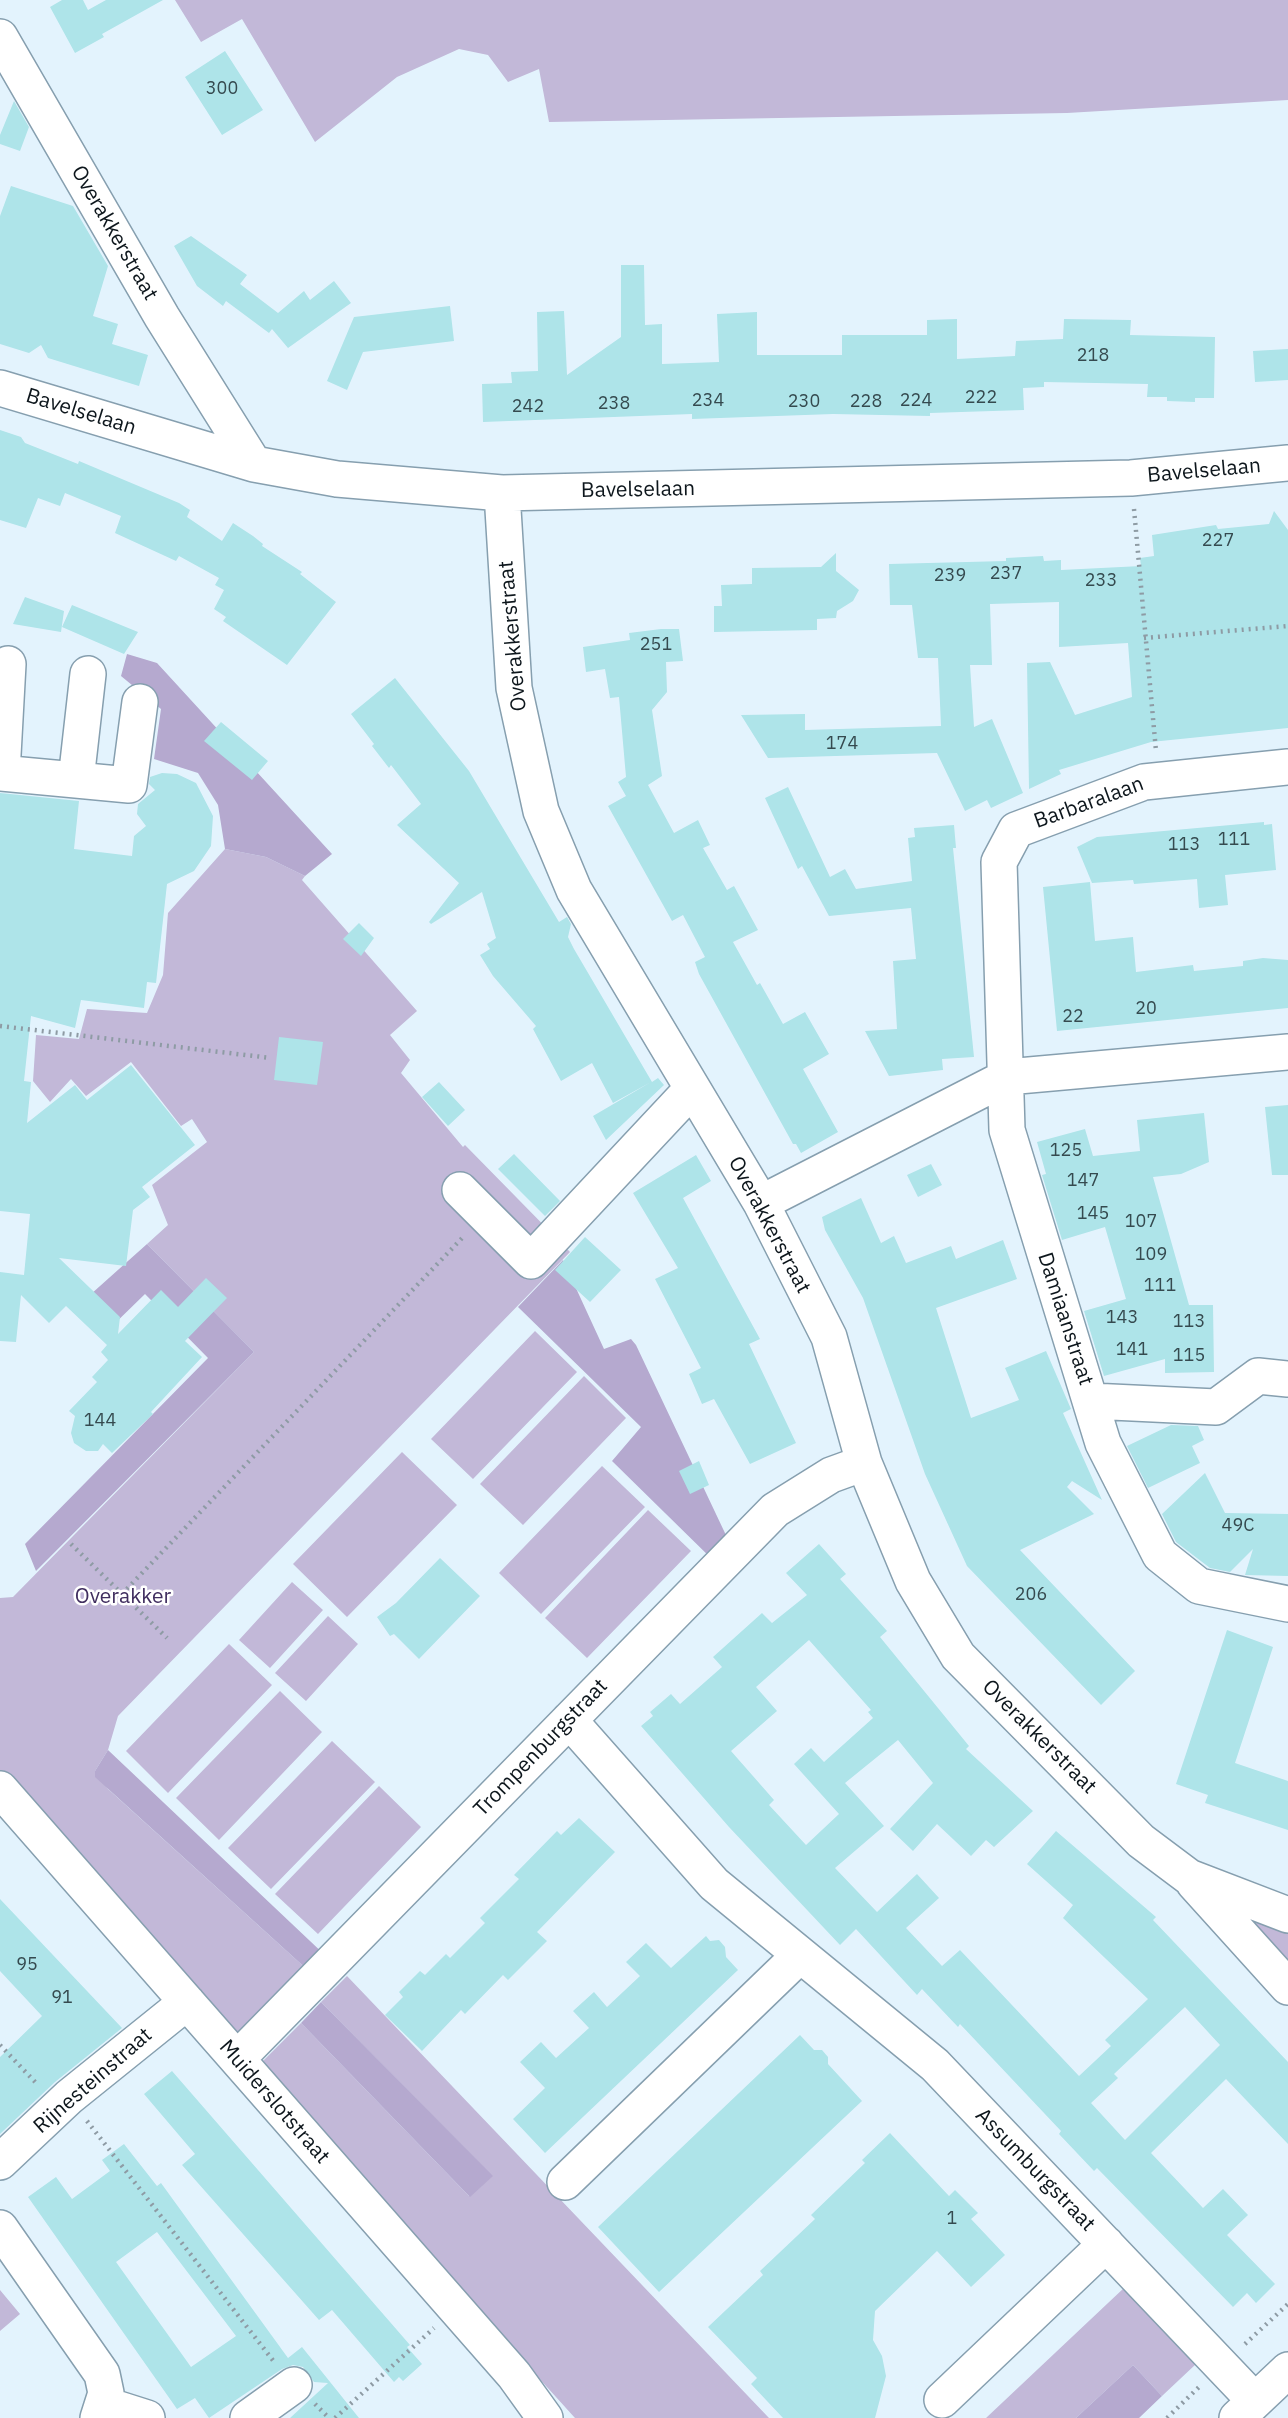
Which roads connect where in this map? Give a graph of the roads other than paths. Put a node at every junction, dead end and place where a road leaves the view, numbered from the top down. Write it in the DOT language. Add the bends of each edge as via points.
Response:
graph roads {
  1 [pos="0,37"];
  2 [pos="0,388"];
  3 [pos="1288,463"];
  4 [pos="254,464"];
  5 [pos="502,493"];
  6 [pos="8,664"];
  7 [pos="88,674"];
  8 [pos="140,702"];
  9 [pos="1288,767"];
  10 [pos="1,773"];
  11 [pos="76,780"];
  12 [pos="1288,1052"];
  13 [pos="1007,1077"];
  14 [pos="692,1089"];
  15 [pos="460,1190"];
  16 [pos="761,1203"];
  17 [pos="1288,1379"];
  18 [pos="1091,1401"];
  19 [pos="864,1463"];
  20 [pos="1288,1604"];
  21 [pos="569,1720"];
  22 [pos="0,1789"];
  23 [pos="1189,1877"];
  24 [pos="1288,1915"];
  25 [pos="799,1956"];
  26 [pos="1288,1987"];
  27 [pos="187,2002"];
  28 [pos="237,2059"];
  29 [pos="0,2162"];
  30 [pos="565,2182"];
  31 [pos="0,2228"];
  32 [pos="1106,2244"];
  33 [pos="1288,2370"];
  34 [pos="294,2385"];
  35 [pos="942,2400"];
  36 [pos="1246,2409"];
  37 [pos="100,2411"];
  38 [pos="147,2418"];
  39 [pos="248,2418"];
  40 [pos="545,2418"];
  1 -- 4 [label="street, Overakkerstraat" via="162,317"];
  2 -- 4 [label="street, Bavelselaan"];
  3 -- 5 [label="street, Bavelselaan" via="1131,478"];
  4 -- 5 [label="street, Bavelselaan" via="337,479"];
  5 -- 14 [label="street, Overakkerstraat" via="514,688 541,811 574,890"];
  6 -- 10 [label="street"];
  7 -- 11 [label="street"];
  8 -- 11 [label="street" via="129,785"];
  9 -- 13 [label="street, Barbaralaan" via="1144,782 1016,830 999,862"];
  10 -- 11 [label="street"];
  12 -- 13 [label="street"];
  13 -- 16 [label="street"];
  13 -- 18 [label="street, Damiaanstraat" via="1007,1130"];
  14 -- 15 [label="street" via="531,1261"];
  14 -- 16 [label="street, Overakkerstraat"];
  16 -- 19 [label="street, Overakkerstraat" via="829,1337"];
  17 -- 18 [label="street, Damiaanstraat" via="1258,1376 1216,1407"];
  18 -- 20 [label="street" via="1103,1443 1160,1555 1199,1586"];
  19 -- 21 [label="street, Trompenburgstraat" via="831,1475 775,1510"];
  19 -- 23 [label="street, Overakkerstraat" via="913,1581 958,1656 1141,1841"];
  21 -- 25 [label="street, Assumburgstraat" via="714,1884"];
  21 -- 28 [label="street, Trompenburgstraat"];
  22 -- 27 [label="street, Muiderslotstraat"];
  23 -- 24 [label="street, Overakkerstraat"];
  23 -- 26 [label="street, Overakkerstraat"];
  25 -- 30 [label="street"];
  25 -- 32 [label="street, Assumburgstraat" via="935,2065"];
  27 -- 28 [label="street, Muiderslotstraat"];
  27 -- 29 [label="street, Rijnesteinstraat" via="64,2102"];
  28 -- 40 [label="street, Muiderslotstraat" via="514,2375"];
  31 -- 37 [label="street" via="102,2374 106,2393"];
  32 -- 35 [label="street"];
  32 -- 36 [label="street, Assumburgstraat"];
  33 -- 36 [label="street"];
  34 -- 39 [label="street"];
  37 -- 38 [label="street"];
}
